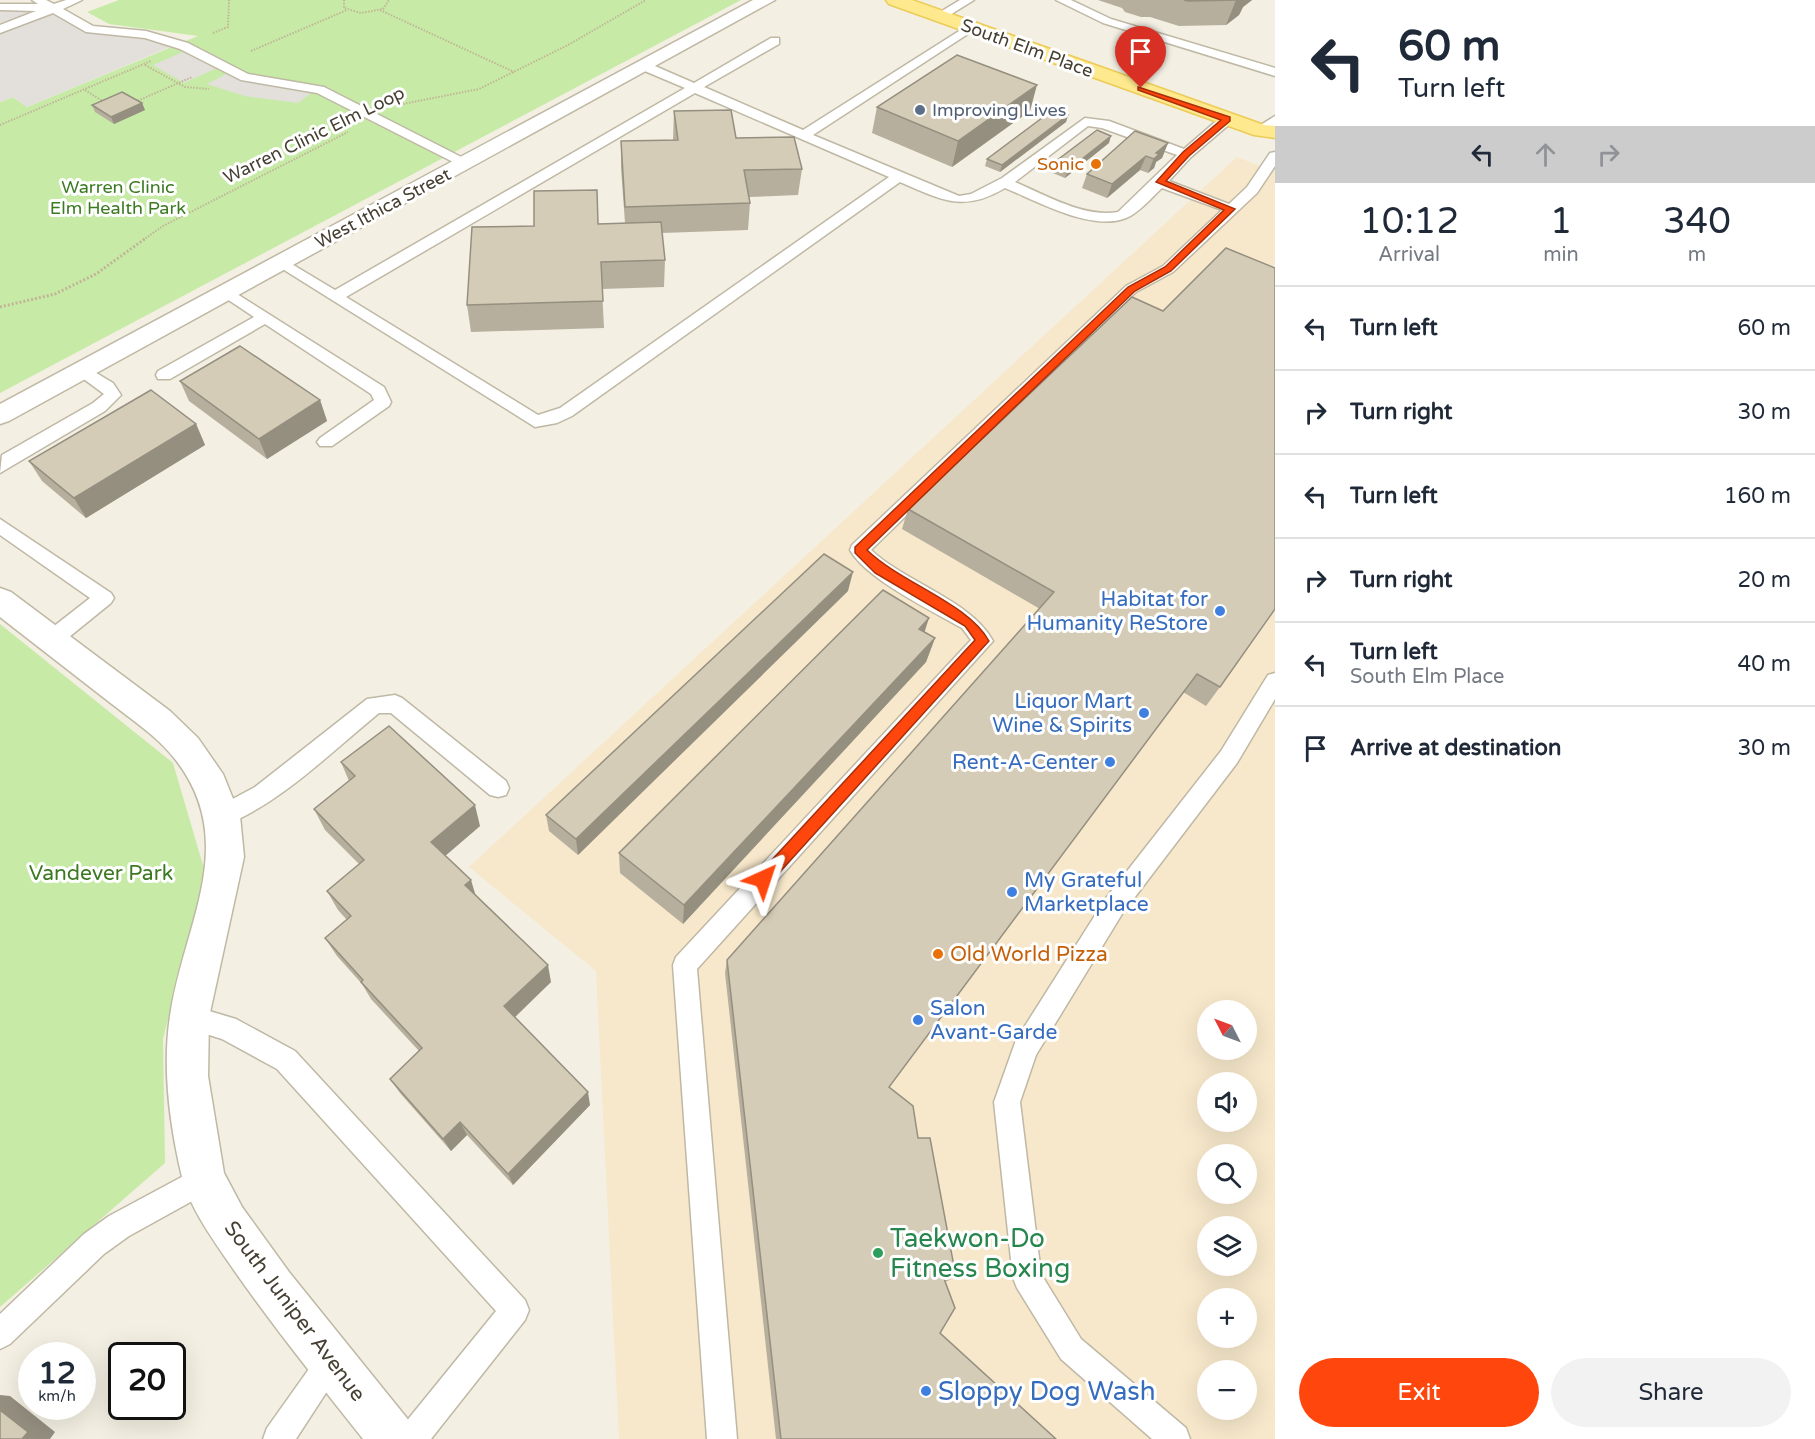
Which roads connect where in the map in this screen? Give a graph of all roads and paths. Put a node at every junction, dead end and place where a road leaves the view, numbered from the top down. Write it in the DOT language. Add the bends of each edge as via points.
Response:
graph roads {
  1 [pos="38,0"];
  2 [pos="76,0"];
  3 [pos="229,0"];
  4 [pos="344,0"];
  5 [pos="389,0"];
  6 [pos="646,0"];
  7 [pos="766,0"];
  8 [pos="895,0"];
  9 [pos="968,0"];
  10 [pos="1062,0"];
  11 [pos="0,7"];
  12 [pos="53,9"];
  13 [pos="380,10"];
  14 [pos="940,16"];
  15 [pos="0,28"];
  16 [pos="971,28"];
  17 [pos="775,41"];
  18 [pos="184,46"];
  19 [pos="644,66"];
  20 [pos="514,72"];
  21 [pos="1275,72"];
  22 [pos="696,88"];
  23 [pos="84,90"];
  24 [pos="110,106"];
  25 [pos="376,117"];
  26 [pos="1227,119"];
  27 [pos="0,125"];
  28 [pos="1271,132"];
  29 [pos="804,135"];
  30 [pos="1186,154"];
  31 [pos="1275,156"];
  32 [pos="465,164"];
  33 [pos="899,177"];
  34 [pos="1160,182"];
  35 [pos="1004,183"];
  36 [pos="1230,209"];
  37 [pos="280,263"];
  38 [pos="226,292"];
  39 [pos="335,297"];
  40 [pos="0,307"];
  41 [pos="264,318"];
  42 [pos="84,370"];
  43 [pos="164,375"];
  44 [pos="0,415"];
  45 [pos="326,442"];
  46 [pos="0,467"];
  47 [pos="0,526"];
  48 [pos="0,600"];
  49 [pos="51,640"];
  50 [pos="1275,681"];
  51 [pos="498,788"];
  52 [pos="222,816"];
  53 [pos="189,1017"];
  54 [pos="204,1179"];
  55 [pos="0,1334"];
  56 [pos="331,1362"];
  57 [pos="278,1439"];
  58 [pos="393,1439"];
  59 [pos="412,1439"];
  60 [pos="722,1439"];
  61 [pos="1175,1439"];
  1 -- 12 [label="lane"];
  2 -- 12 [label="lane"];
  3 -- 18 [label="path" via="228,27"];
  4 -- 13 [label="path" via="342,5 348,11"];
  5 -- 13 [label="path"];
  6 -- 20 [label="path, Warren Clinic Elm Loop"];
  7 -- 19 [label="street, West Ithica Street"];
  8 -- 14 [label="main road, South Elm Place"];
  9 -- 14 [label="lane"];
  10 -- 21 [label="lane" via="1117,24"];
  11 -- 12 [label="lane"];
  12 -- 15 [label="lane"];
  12 -- 18 [label="lane" via="90,29 146,35"];
  13 -- 20 [label="path"];
  14 -- 16 [label="main road, South Elm Place"];
  16 -- 26 [label="main road, South Elm Place"];
  16 -- 29 [label="lane"];
  17 -- 22 [label="lane"];
  18 -- 23 [label="path"];
  18 -- 25 [label="lane" via="245,77 320,90"];
  19 -- 22 [label="lane"];
  19 -- 32 [label="street, West Ithica Street"];
  20 -- 25 [label="path, Warren Clinic Elm Loop" via="479,89 405,103"];
  22 -- 29 [label="lane"];
  22 -- 39 [label="lane"];
  23 -- 24 [label="path"];
  23 -- 27 [label="path"];
  25 -- 32 [label="lane"];
  25 -- 40 [label="path, Warren Clinic Elm Loop" via="164,226 96,274 55,294"];
  26 -- 28 [label="main road, South Elm Place"];
  26 -- 30 [label="lane"];
  29 -- 33 [label="lane"];
  30 -- 34 [label="lane"];
  30 -- 35 [label="lane" via="1104,124 1085,122"];
  31 -- 36 [label="lane" via="1252,190"];
  32 -- 37 [label="street, West Ithica Street"];
  33 -- 35 [label="lane" via="962,200 981,196"];
  33 -- 39 [label="lane" via="551,419 535,421"];
  34 -- 35 [label="lane" via="1124,215 1107,218 1078,213"];
  34 -- 36 [label="lane"];
  36 -- 60 [label="lane" via="1168,269 1131,289 859,550 880,570 969,623 982,641 685,965"];
  37 -- 38 [label="street, West Ithica Street"];
  37 -- 39 [label="lane"];
  38 -- 41 [label="lane"];
  38 -- 42 [label="street, West Ithica Street"];
  41 -- 43 [label="lane"];
  41 -- 45 [label="lane" via="378,391 383,402"];
  42 -- 44 [label="street, West Ithica Street"];
  42 -- 46 [label="lane" via="113,395"];
  47 -- 49 [label="lane" via="104,598"];
  48 -- 49 [label="street, South Juniper Avenue"];
  49 -- 52 [label="street, South Juniper Avenue" via="186,748 211,784"];
  50 -- 61 [label="lane" via="1229,757 1114,906 1025,1049 1007,1102 1027,1278 1071,1348"];
  51 -- 52 [label="lane" via="394,704 374,705 263,794"];
  52 -- 53 [label="street, South Juniper Avenue" via="226,857"];
  53 -- 54 [label="street, South Juniper Avenue" via="188,1076"];
  53 -- 59 [label="lane" via="227,1028 286,1060 515,1310"];
  54 -- 55 [label="lane" via="94,1244"];
  54 -- 56 [label="street, South Juniper Avenue" via="227,1222"];
  56 -- 57 [label="lane"];
  56 -- 58 [label="street, South Juniper Avenue"];
}
